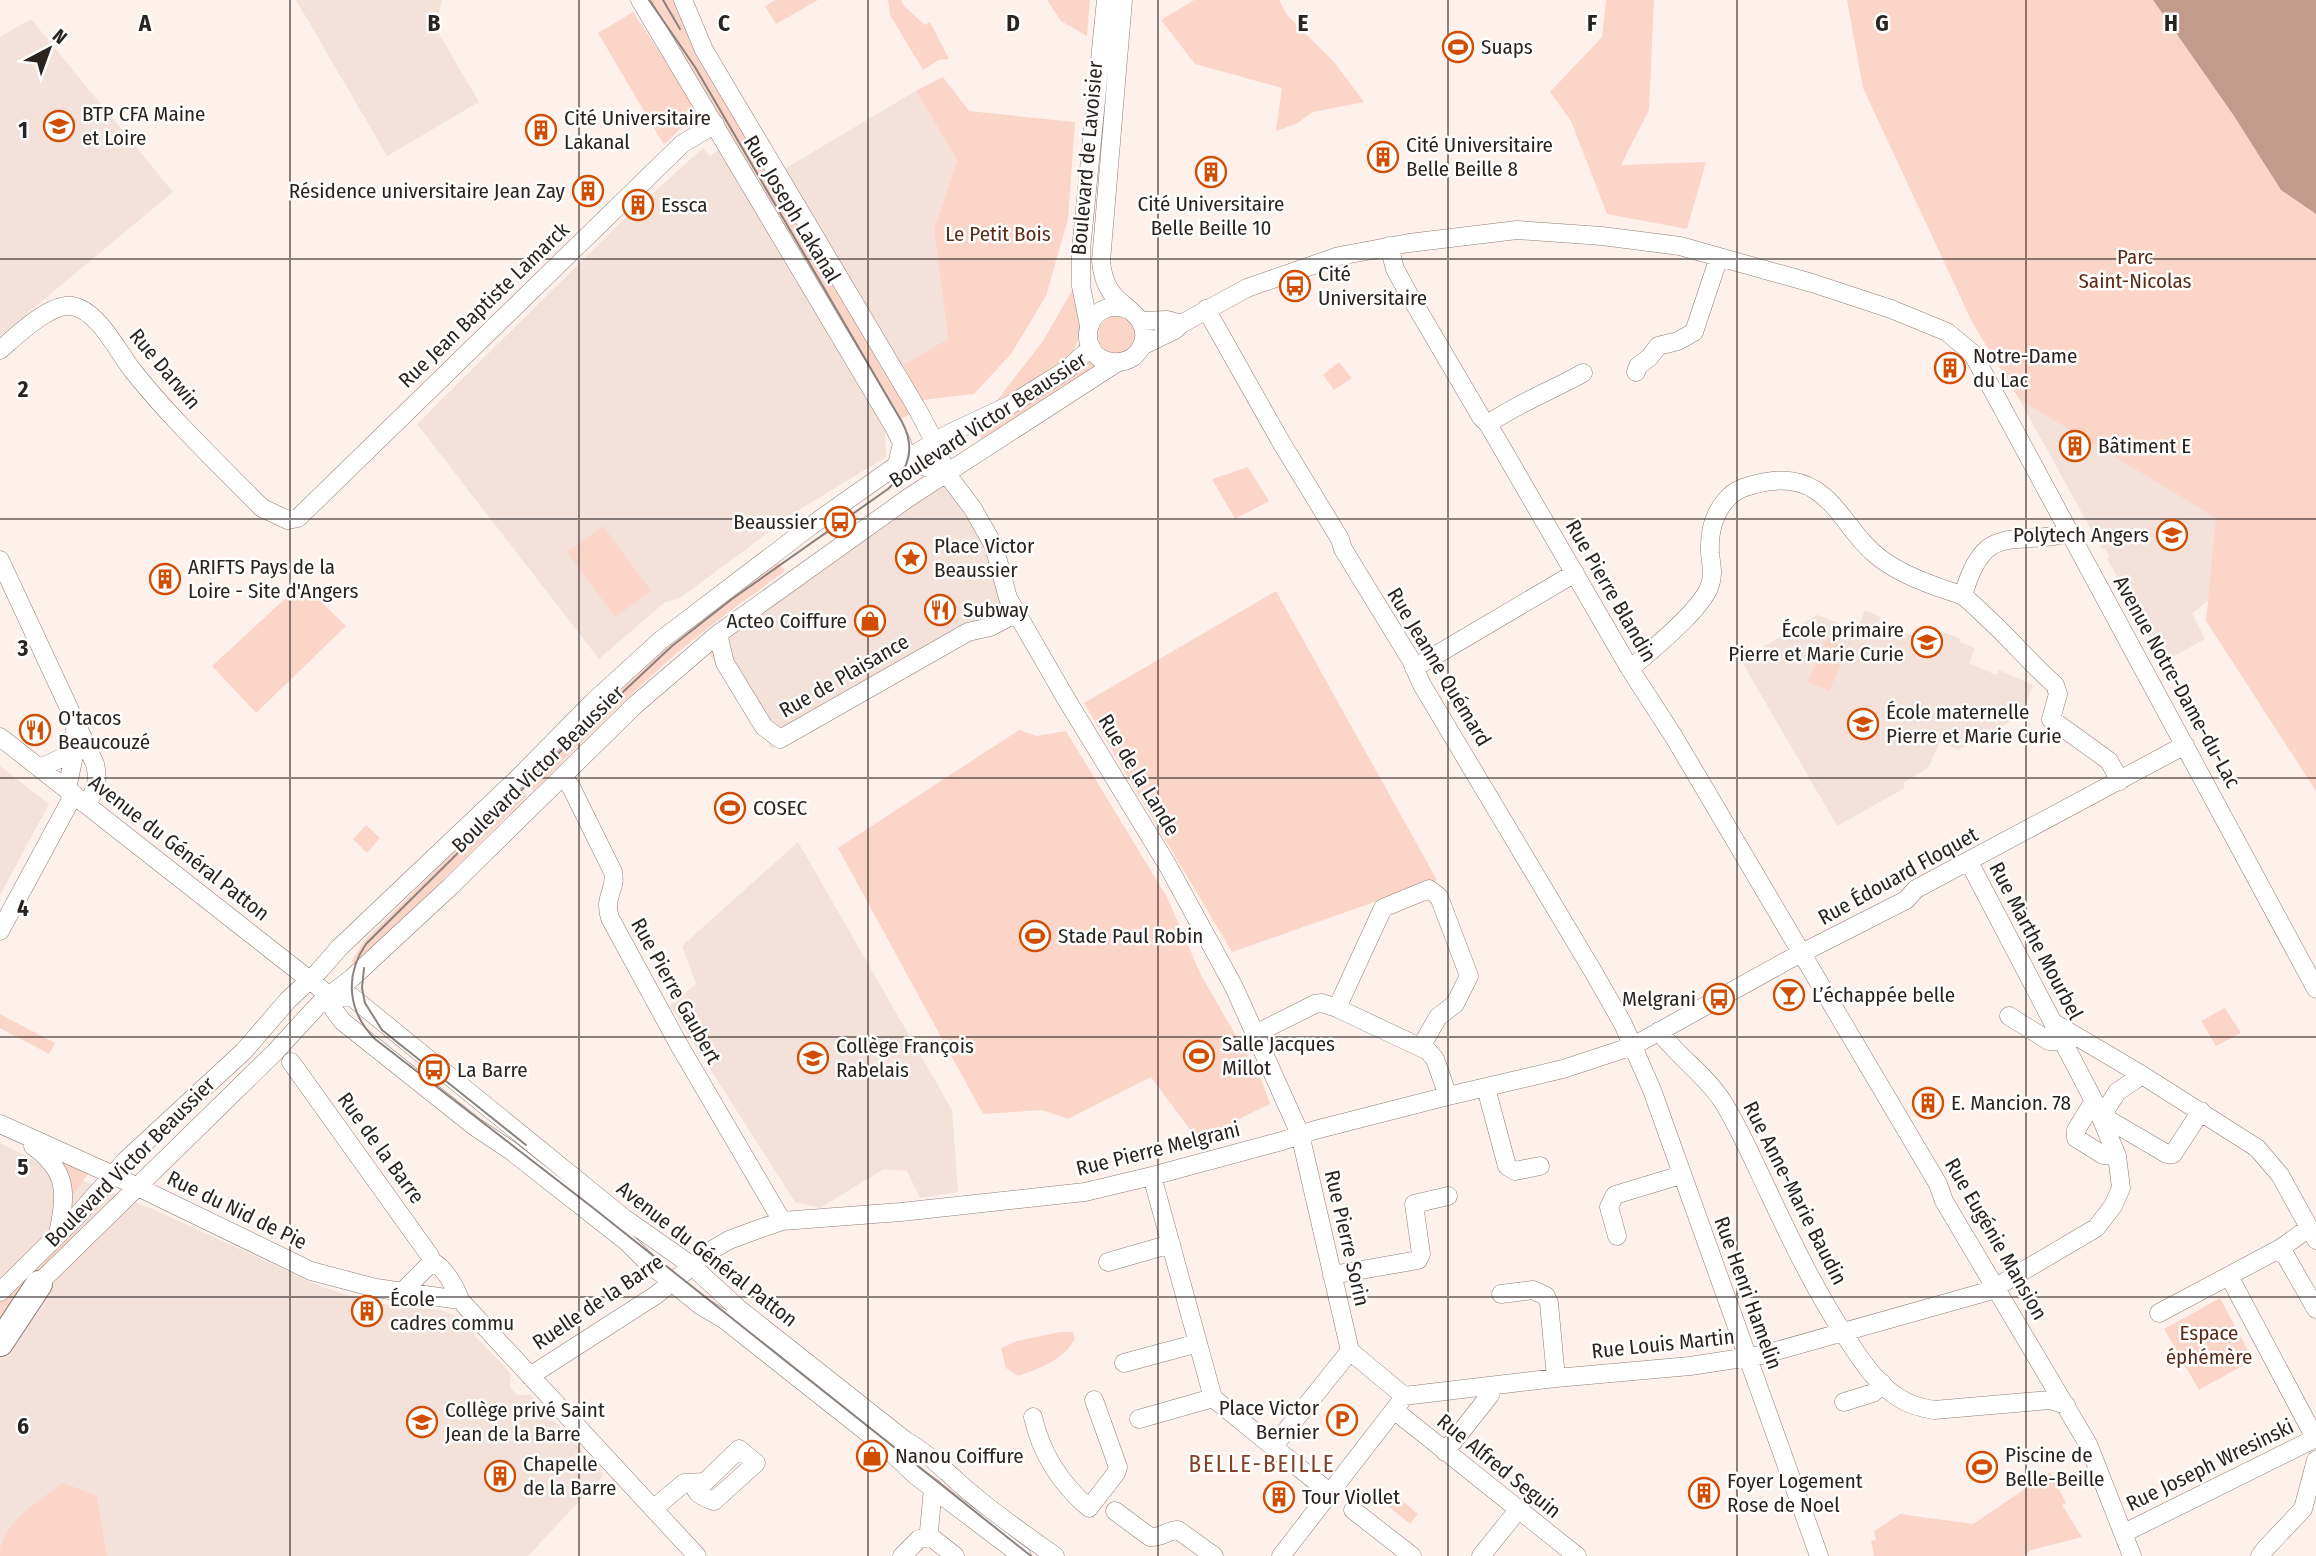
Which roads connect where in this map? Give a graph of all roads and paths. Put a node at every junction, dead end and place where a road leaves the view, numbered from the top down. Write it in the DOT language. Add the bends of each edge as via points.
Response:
graph roads {
  1 [pos="640,0"];
  2 [pos="683,0"];
  3 [pos="1106,0"];
  4 [pos="1123,0"];
  5 [pos="715,124"];
  6 [pos="1389,246"];
  7 [pos="1719,257"];
  8 [pos="1206,309"];
  9 [pos="1135,316"];
  10 [pos="1181,324"];
  11 [pos="1089,327"];
  12 [pos="1091,346"];
  13 [pos="1142,346"];
  14 [pos="0,350"];
  15 [pos="1118,362"];
  16 [pos="1636,372"];
  17 [pos="1583,373"];
  18 [pos="1488,424"];
  19 [pos="935,443"];
  20 [pos="903,455"];
  21 [pos="946,473"];
  22 [pos="288,520"];
  23 [pos="2070,534"];
  24 [pos="0,559"];
  25 [pos="1575,573"];
  26 [pos="1963,596"];
  27 [pos="1017,613"];
  28 [pos="718,634"];
  29 [pos="698,651"];
  30 [pos="725,663"];
  31 [pos="1414,668"];
  32 [pos="1630,669"];
  33 [pos="74,721"];
  34 [pos="0,737"];
  35 [pos="76,744"];
  36 [pos="2185,745"];
  37 [pos="74,762"];
  38 [pos="95,764"];
  39 [pos="40,768"];
  40 [pos="562,777"];
  41 [pos="2120,781"];
  42 [pos="76,795"];
  43 [pos="1969,862"];
  44 [pos="0,932"];
  45 [pos="1801,955"];
  46 [pos="310,981"];
  47 [pos="2316,989"];
  48 [pos="330,996"];
  49 [pos="1337,1008"];
  50 [pos="2009,1016"];
  51 [pos="2054,1023"];
  52 [pos="1659,1031"];
  53 [pos="1255,1034"];
  54 [pos="2063,1041"];
  55 [pos="1421,1046"];
  56 [pos="1633,1046"];
  57 [pos="291,1062"];
  58 [pos="2142,1075"];
  59 [pos="1486,1088"];
  60 [pos="1448,1096"];
  61 [pos="2098,1108"];
  62 [pos="2201,1111"];
  63 [pos="2,1125"];
  64 [pos="1300,1134"];
  65 [pos="2117,1156"];
  66 [pos="1540,1166"];
  67 [pos="113,1175"];
  68 [pos="1681,1175"];
  69 [pos="1152,1176"];
  70 [pos="137,1187"];
  71 [pos="1448,1196"];
  72 [pos="782,1222"];
  73 [pos="58,1234"];
  74 [pos="2313,1234"];
  75 [pos="1617,1236"];
  76 [pos="1171,1244"];
  77 [pos="2280,1248"];
  78 [pos="432,1262"];
  79 [pos="1108,1262"];
  80 [pos="691,1265"];
  81 [pos="1332,1275"];
  82 [pos="2229,1276"];
  83 [pos="43,1281"];
  84 [pos="671,1282"];
  85 [pos="1996,1287"];
  86 [pos="0,1292"];
  87 [pos="405,1293"];
  88 [pos="1501,1294"];
  89 [pos="460,1300"];
  90 [pos="2316,1309"];
  91 [pos="2159,1313"];
  92 [pos="0,1321"];
  93 [pos="1843,1332"];
  94 [pos="0,1343"];
  95 [pos="1198,1343"];
  96 [pos="1350,1351"];
  97 [pos="1747,1358"];
  98 [pos="1124,1363"];
  99 [pos="530,1376"];
  100 [pos="1556,1378"];
  101 [pos="1882,1383"];
  102 [pos="1492,1386"];
  103 [pos="1213,1398"];
  104 [pos="1094,1400"];
  105 [pos="1844,1402"];
  106 [pos="1399,1403"];
  107 [pos="2066,1405"];
  108 [pos="1033,1417"];
  109 [pos="1139,1419"];
  110 [pos="2316,1438"];
  111 [pos="1273,1447"];
  112 [pos="1445,1452"];
  113 [pos="2316,1460"];
  114 [pos="694,1484"];
  115 [pos="933,1488"];
  116 [pos="1329,1492"];
  117 [pos="653,1509"];
  118 [pos="1353,1510"];
  119 [pos="1518,1510"];
  120 [pos="1115,1511"];
  121 [pos="2124,1533"];
  122 [pos="931,1537"];
  123 [pos="697,1556"];
  124 [pos="902,1556"];
  125 [pos="955,1556"];
  126 [pos="1022,1556"];
  127 [pos="1055,1556"];
  128 [pos="1214,1556"];
  129 [pos="1280,1556"];
  130 [pos="1412,1556"];
  131 [pos="1481,1556"];
  132 [pos="1577,1556"];
  133 [pos="1819,1556"];
  134 [pos="2132,1556"];
  135 [pos="2260,1556"];
  1 -- 5 [label="street, Rue Joseph Lakanal"];
  2 -- 19 [label="street, Rue Joseph Lakanal" via="704,50"];
  3 -- 11 [label="street, Boulevard de Lavoisier" via="1081,250 1081,286"];
  4 -- 9 [label="street, Boulevard de Lavoisier" via="1101,261 1108,289"];
  5 -- 20 [label="street, Rue Joseph Lakanal"];
  5 -- 22 [label="street, Rue Jean Baptiste Lamarck" via="682,144 303,514"];
  6 -- 7 [label="street" via="1517,230 1680,246"];
  6 -- 8 [label="street" via="1290,272"];
  6 -- 18 [label="street, Rue Pierre Blandin" via="1407,291"];
  7 -- 16 [label="street" via="1694,332 1658,346"];
  7 -- 23 [label="street, Avenue Notre-Dame-du-Lac" via="1846,293 1947,332 1972,353"];
  8 -- 10 [label="street"];
  8 -- 31 [label="street, Rue Jeanne Quémard"];
  9 -- 10 [label="street"];
  9 -- 11 [label="street" via="1108,307 1096,314"];
  9 -- 13 [label="street" via="1144,331"];
  10 -- 13 [label="street"];
  11 -- 12 [label="street"];
  12 -- 15 [label="street" via="1102,359"];
  12 -- 19 [label="street, Boulevard Victor Beaussier" via="1068,369"];
  13 -- 15 [label="street" via="1135,356"];
  14 -- 22 [label="street, Rue Darwin" via="54,309 69,306 87,312 132,370 262,508"];
  15 -- 21 [label="street, Boulevard Victor Beaussier"];
  17 -- 18 [label="street"];
  18 -- 25 [label="street, Rue Pierre Blandin"];
  19 -- 20 [label="street, Boulevard Victor Beaussier"];
  19 -- 21 [label="street, Rue de la Lande"];
  20 -- 21 [label="street"];
  20 -- 46 [label="street, Boulevard Victor Beaussier" via="662,640 340,947"];
  21 -- 27 [label="street, Rue de la Lande" via="994,546 1008,598"];
  21 -- 28 [label="street, Boulevard Victor Beaussier"];
  23 -- 26 [label="street" via="1998,542 1974,565"];
  23 -- 36 [label="street, Avenue Notre-Dame-du-Lac"];
  24 -- 33 [label="street"];
  25 -- 31 [label="street"];
  25 -- 32 [label="street, Rue Pierre Blandin"];
  26 -- 32 [label="street" via="1901,572 1880,558 1836,507 1806,486 1778,480 1757,484 1727,498 1712,523 1712,573 1706,594"];
  26 -- 41 [label="street" via="2055,685 2058,694 2051,719 2109,761"];
  27 -- 30 [label="street, Rue de Plaisance" via="968,632 780,739 764,727"];
  27 -- 53 [label="street, Rue de la Lande" via="1179,884"];
  28 -- 29 [label="street, Boulevard Victor Beaussier"];
  28 -- 30 [label="street, Rue de Plaisance"];
  29 -- 30 [label="street"];
  29 -- 40 [label="street, Boulevard Victor Beaussier"];
  31 -- 56 [label="street, Rue Jeanne Quémard"];
  32 -- 45 [label="street, Rue Pierre Blandin"];
  33 -- 35 [label="street"];
  33 -- 38 [label="street"];
  34 -- 39 [label="street, Avenue du Général Patton"];
  35 -- 37 [label="street"];
  35 -- 39 [label="street" via="61,760"];
  36 -- 41 [label="street, Rue Édouard Floquet"];
  36 -- 47 [label="street, Avenue Notre-Dame-du-Lac"];
  37 -- 38 [label="street" via="83,759"];
  37 -- 42 [label="street"];
  38 -- 42 [label="street" via="97,786"];
  39 -- 42 [label="street, Avenue du Général Patton"];
  40 -- 48 [label="street, Boulevard Victor Beaussier"];
  40 -- 72 [label="street, Rue Pierre Gaubert" via="614,877 607,901 610,918"];
  41 -- 43 [label="street, Rue Édouard Floquet"];
  42 -- 44 [label="street"];
  42 -- 46 [label="street, Avenue du Général Patton"];
  43 -- 45 [label="street, Rue Édouard Floquet"];
  43 -- 51 [label="street, Rue Marthe Mourbel"];
  45 -- 52 [label="street, Rue Édouard Floquet"];
  45 -- 85 [label="street, Rue Eugénie Mansion"];
  46 -- 48 [label="street, Avenue du Général Patton"];
  46 -- 67 [label="street, Boulevard Victor Beaussier" via="244,1051"];
  48 -- 70 [label="street, Boulevard Victor Beaussier"];
  48 -- 80 [label="street, Avenue du Général Patton" via="352,997 624,1218"];
  48 -- 84 [label="street, Avenue du Général Patton" via="342,1021 627,1242"];
  49 -- 53 [label="street" via="1315,1004"];
  49 -- 55 [label="street"];
  49 -- 55 [label="street" via="1383,908 1429,889 1439,897 1469,976 1455,1004 1438,1017"];
  50 -- 54 [label="street, Rue Marthe Mourbel" via="2049,1041"];
  51 -- 54 [label="street, Rue Marthe Mourbel"];
  51 -- 58 [label="street"];
  52 -- 56 [label="street, Rue Édouard Floquet"];
  52 -- 93 [label="street, Rue Anne-Marie Baudin" via="1722,1100"];
  53 -- 64 [label="street, Rue de la Lande"];
  54 -- 61 [label="street, Rue Marthe Mourbel"];
  55 -- 60 [label="street" via="1435,1059"];
  56 -- 59 [label="street, Rue Pierre Melgrani"];
  56 -- 68 [label="street, Rue Henri Hamelin"];
  57 -- 78 [label="street, Rue de la Barre"];
  58 -- 61 [label="street"];
  58 -- 62 [label="street"];
  59 -- 60 [label="street, Rue Pierre Melgrani"];
  59 -- 66 [label="street" via="1507,1166 1515,1171"];
  60 -- 64 [label="street, Rue Pierre Melgrani"];
  61 -- 62 [label="street" via="2132,1135 2167,1154 2173,1154"];
  61 -- 65 [label="street, Rue Marthe Mourbel"];
  61 -- 65 [label="street" via="2076,1130 2076,1138 2103,1155"];
  62 -- 74 [label="street" via="2266,1156"];
  63 -- 67 [label="street, Rue du Nid de Pie"];
  63 -- 73 [label="street, Rue du Nid de Pie" via="49,1158 57,1169 65,1192"];
  64 -- 69 [label="street, Rue Pierre Melgrani"];
  64 -- 81 [label="street, Rue Pierre Sorin"];
  65 -- 85 [label="street, Rue Marthe Mourbel" via="2121,1188 2096,1228"];
  67 -- 70 [label="street, Rue du Nid de Pie"];
  67 -- 73 [label="street, Boulevard Victor Beaussier"];
  67 -- 83 [label="street, Boulevard Victor Beaussier" via="119,1188 61,1253"];
  68 -- 75 [label="street" via="1615,1195 1609,1207"];
  68 -- 97 [label="street, Rue Henri Hamelin"];
  69 -- 72 [label="street, Rue Pierre Melgrani" via="1085,1192"];
  69 -- 76 [label="street"];
  70 -- 83 [label="street, Boulevard Victor Beaussier"];
  70 -- 87 [label="street, Rue du Nid de Pie" via="311,1271"];
  71 -- 81 [label="street" via="1415,1204 1418,1260"];
  72 -- 80 [label="street, Rue Pierre Melgrani" via="729,1240"];
  73 -- 86 [label="street, Boulevard Victor Beaussier"];
  74 -- 77 [label="street"];
  76 -- 79 [label="street"];
  76 -- 95 [label="street"];
  77 -- 82 [label="street"];
  77 -- 90 [label="street"];
  78 -- 87 [label="street"];
  78 -- 89 [label="street, Rue de la Barre" via="438,1264"];
  80 -- 84 [label="street, Ruelle de la Barre"];
  80 -- 127 [label="street, Avenue du Général Patton" via="739,1309"];
  81 -- 96 [label="street, Rue Pierre Sorin"];
  82 -- 91 [label="street"];
  82 -- 110 [label="street"];
  83 -- 92 [label="street, Boulevard Victor Beaussier"];
  83 -- 94 [label="highway"];
  84 -- 99 [label="street, Ruelle de la Barre"];
  84 -- 115 [label="street, Avenue du Général Patton" via="725,1320"];
  85 -- 93 [label="street, Rue Louis Martin"];
  85 -- 107 [label="street, Rue Eugénie Mansion"];
  87 -- 89 [label="street, Rue du Nid de Pie"];
  88 -- 100 [label="street" via="1533,1290 1546,1296"];
  89 -- 99 [label="street, Rue de la Barre"];
  93 -- 97 [label="street, Rue Louis Martin"];
  93 -- 101 [label="street, Rue Anne-Marie Baudin"];
  95 -- 98 [label="street"];
  95 -- 103 [label="street"];
  96 -- 106 [label="street"];
  96 -- 111 [label="street"];
  97 -- 100 [label="street, Rue Louis Martin"];
  97 -- 133 [label="street, Rue Henri Hamelin"];
  99 -- 117 [label="street, Rue de la Barre"];
  100 -- 102 [label="street, Rue Louis Martin"];
  101 -- 105 [label="street" via="1873,1393"];
  101 -- 107 [label="street, Rue Anne-Marie Baudin" via="1921,1408 2050,1400"];
  102 -- 106 [label="street, Rue Louis Martin"];
  102 -- 112 [label="street" via="1490,1395"];
  103 -- 109 [label="street"];
  103 -- 111 [label="street"];
  104 -- 108 [label="street" via="1118,1467 1089,1508 1064,1484 1043,1447"];
  106 -- 112 [label="street, Rue Alfred Seguin"];
  106 -- 116 [label="street"];
  107 -- 121 [label="street, Rue Eugénie Mansion" via="2096,1459"];
  110 -- 121 [label="street, Rue Joseph Wresinski"];
  111 -- 116 [label="street"];
  112 -- 119 [label="street, Rue Alfred Seguin"];
  113 -- 135 [label="street" via="2303,1509"];
  114 -- 117 [label="street" via="684,1483"];
  115 -- 122 [label="street"];
  115 -- 126 [label="street, Avenue du Général Patton"];
  116 -- 129 [label="street"];
  117 -- 123 [label="street, Rue de la Barre"];
  118 -- 130 [label="street"];
  119 -- 131 [label="street"];
  119 -- 132 [label="street, Rue Alfred Seguin"];
  120 -- 128 [label="street" via="1156,1538 1178,1530"];
  121 -- 134 [label="street, Rue Eugénie Mansion"];
  122 -- 124 [label="street" via="919,1539"];
  122 -- 125 [label="street"];
}
